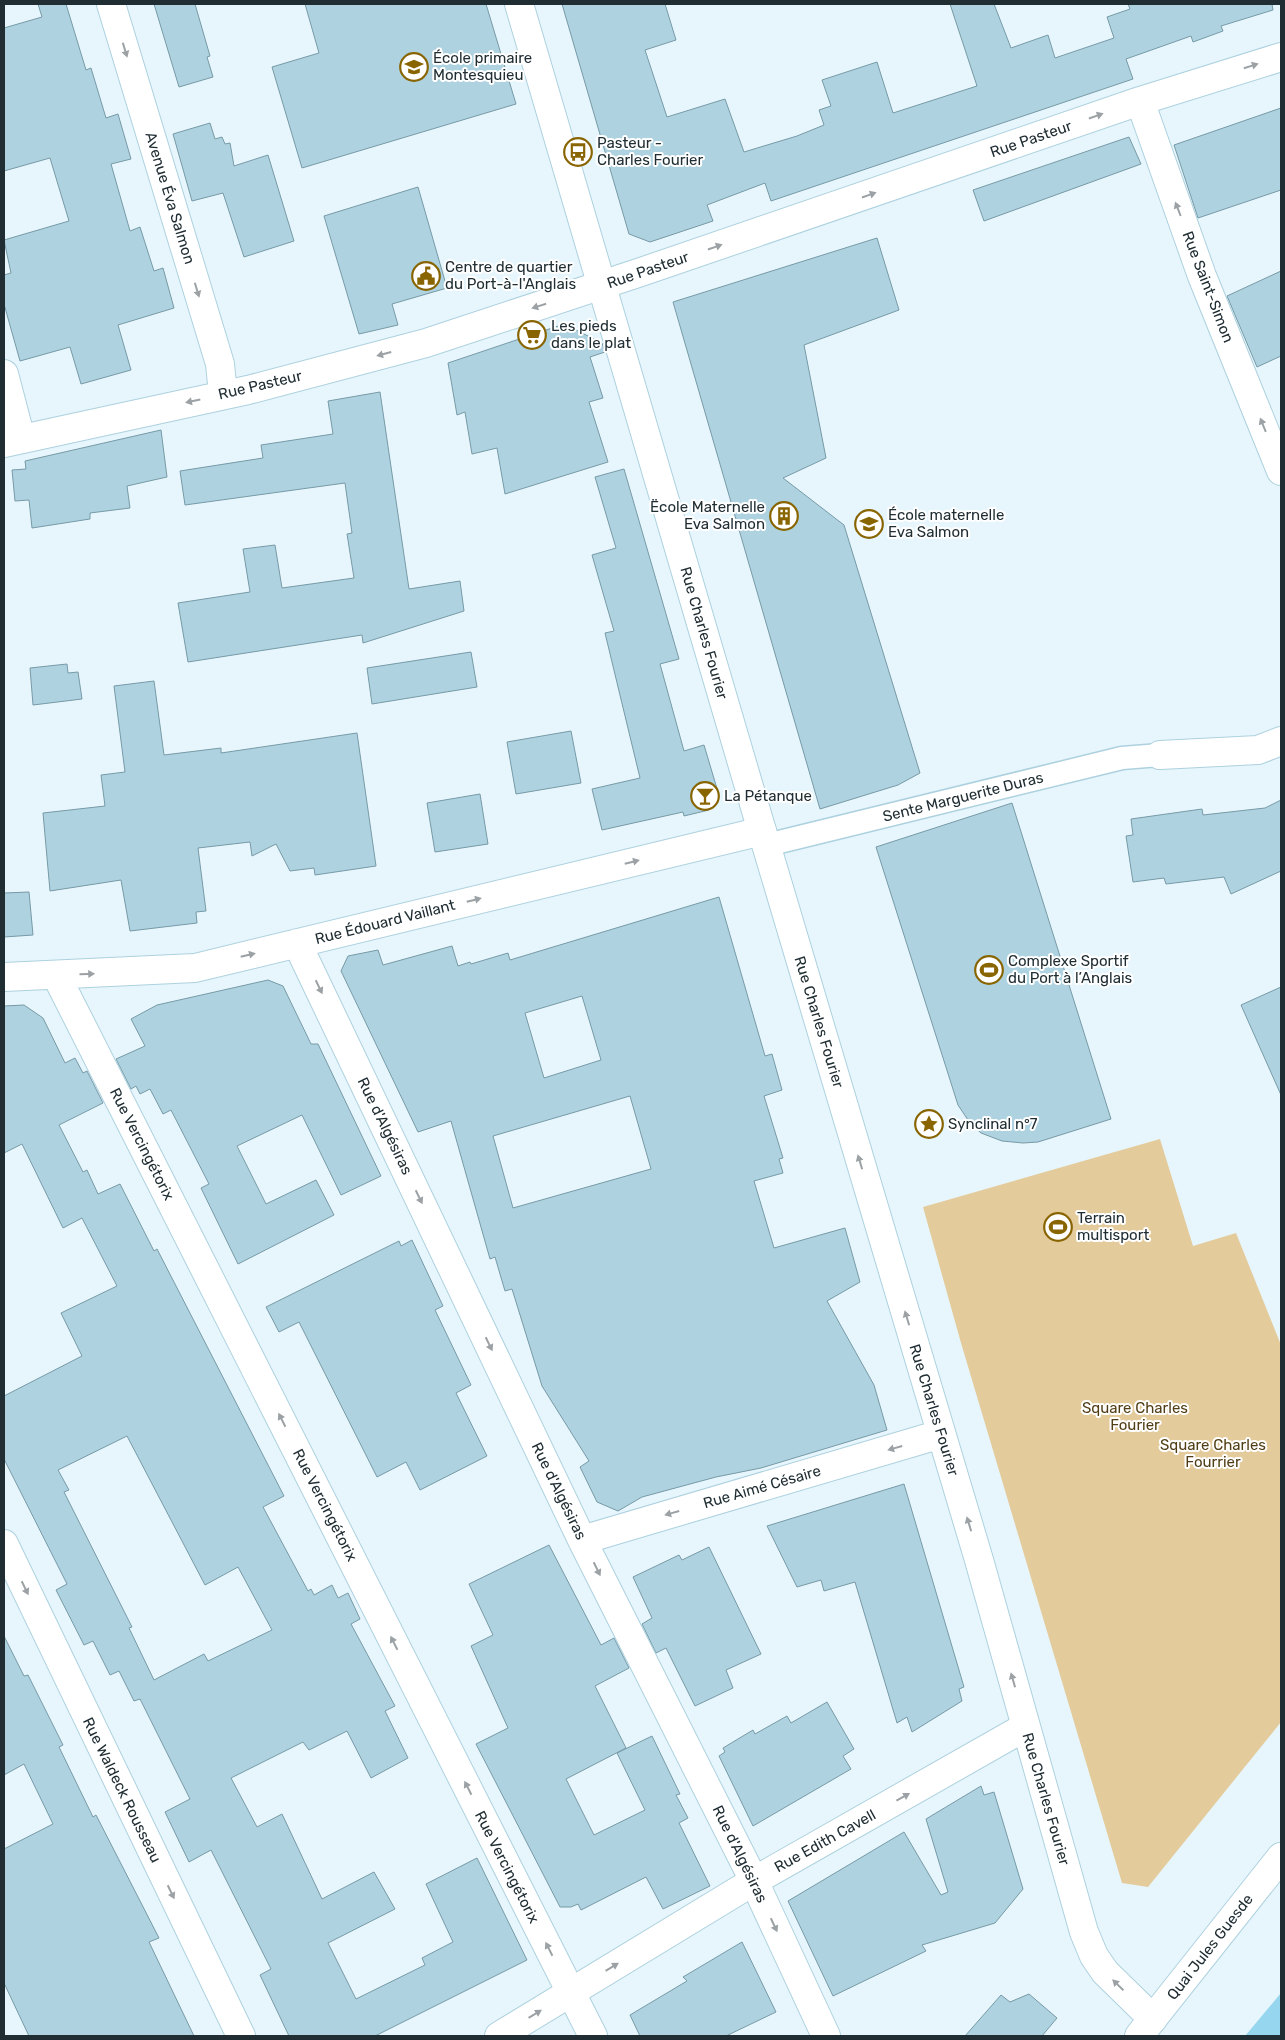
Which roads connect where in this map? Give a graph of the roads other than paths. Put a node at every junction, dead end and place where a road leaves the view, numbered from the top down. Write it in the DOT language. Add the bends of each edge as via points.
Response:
graph roads {
  1 [pos="111,4"];
  2 [pos="519,4"];
  3 [pos="1281,57"];
  4 [pos="1140,102"];
  5 [pos="602,285"];
  6 [pos="4,374"];
  7 [pos="223,394"];
  8 [pos="12,441"];
  9 [pos="1281,470"];
  10 [pos="1281,741"];
  11 [pos="1160,755"];
  12 [pos="764,838"];
  13 [pos="297,943"];
  14 [pos="56,974"];
  15 [pos="4,977"];
  16 [pos="941,1434"];
  17 [pos="582,1540"];
  18 [pos="4,1544"];
  19 [pos="1025,1727"];
  20 [pos="1281,1858"];
  21 [pos="754,1881"];
  22 [pos="571,1992"];
  23 [pos="1146,2028"];
  24 [pos="241,2036"];
  25 [pos="498,2036"];
  26 [pos="593,2036"];
  27 [pos="826,2036"];
  1 -- 7 [label="street, Avenue Éva Salmon, one-way" via="220,364"];
  2 -- 5 [label="street, Rue Charles Fourier"];
  4 -- 3 [label="street, Rue Pasteur, one-way"];
  5 -- 4 [label="street, Rue Pasteur, one-way"];
  9 -- 4 [label="street, Rue Saint-Simon, one-way" via="1202,276"];
  5 -- 7 [label="street, Rue Pasteur, one-way" via="412,346"];
  5 -- 12 [label="street, Rue Charles Fourier"];
  6 -- 8 [label="street"];
  7 -- 8 [label="street, Rue Pasteur, one-way"];
  10 -- 11 [label="street" via="1258,750"];
  11 -- 12 [label="street, Sente Marguerite Duras" via="1122,758"];
  13 -- 12 [label="street, Rue Édouard Vaillant, one-way"];
  16 -- 12 [label="street, Rue Charles Fourier, one-way"];
  14 -- 13 [label="street, Rue Édouard Vaillant, one-way" via="195,968"];
  13 -- 17 [label="street, Rue d'Algésiras, one-way"];
  14 -- 15 [label="street, Rue Édouard Vaillant"];
  22 -- 14 [label="street, Rue Vercingétorix, one-way"];
  16 -- 17 [label="street, Rue Aimé Césaire, one-way"];
  19 -- 16 [label="street, Rue Charles Fourier, one-way" via="980,1560"];
  17 -- 21 [label="street, Rue d'Algésiras, one-way"];
  18 -- 24 [label="street, Rue Waldeck Rousseau, one-way"];
  21 -- 19 [label="street, Rue Edith Cavell, one-way"];
  23 -- 19 [label="street, Rue Charles Fourier, one-way" via="1094,1956 1084,1932"];
  20 -- 23 [label="street, Quai Jules Guesde"];
  22 -- 21 [label="street, Rue Edith Cavell, one-way"];
  21 -- 27 [label="street, Rue d'Algésiras, one-way"];
  25 -- 22 [label="street, Rue Edith Cavell, one-way"];
  22 -- 26 [label="street, Rue Vercingétorix"];
}
